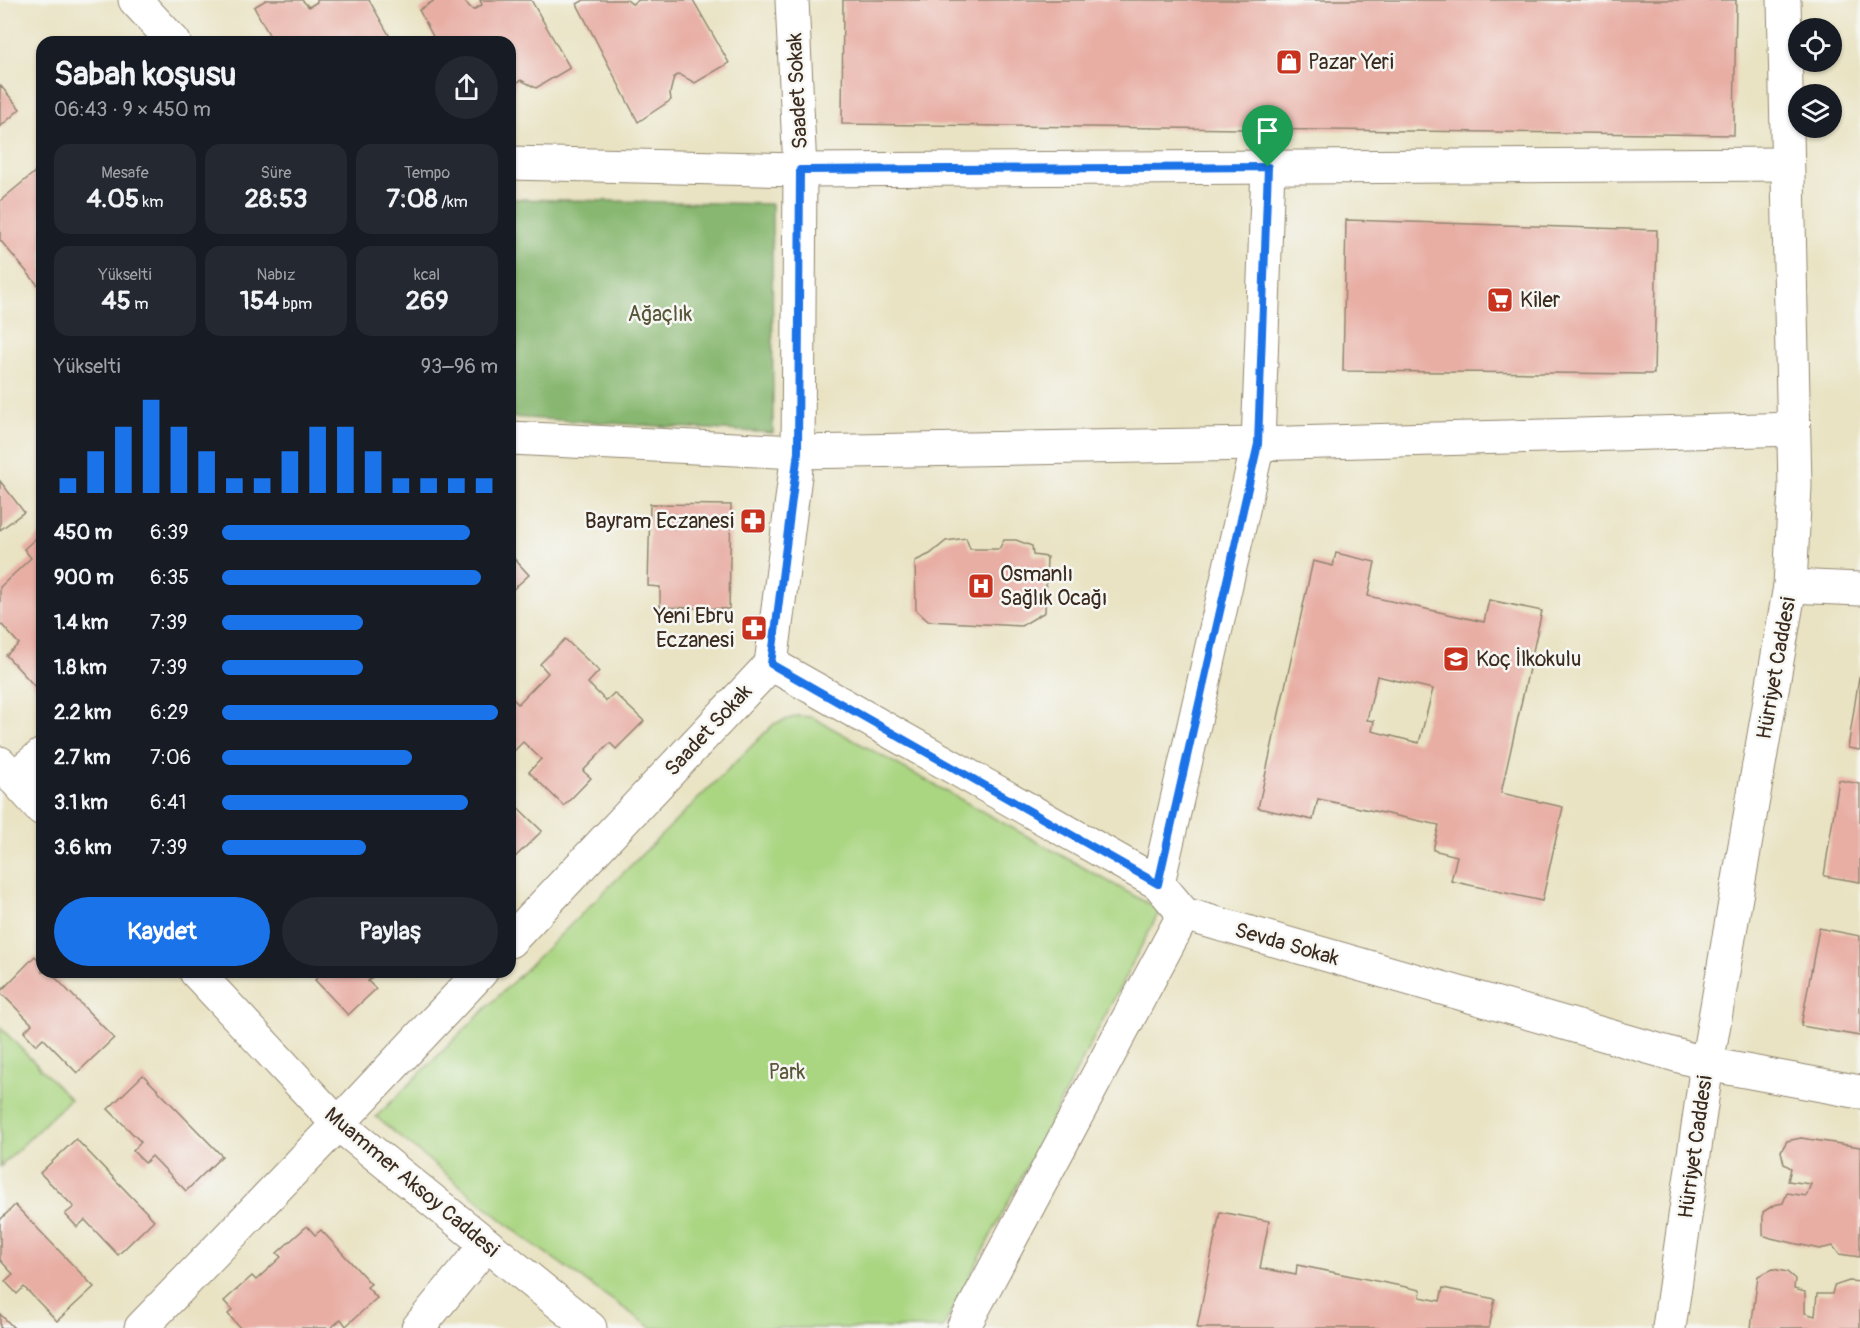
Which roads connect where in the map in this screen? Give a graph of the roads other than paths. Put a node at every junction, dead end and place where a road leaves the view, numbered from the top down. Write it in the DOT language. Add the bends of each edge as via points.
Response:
graph roads {
  1 [pos="135,0"];
  2 [pos="792,0"];
  3 [pos="1784,0"];
  4 [pos="168,36"];
  5 [pos="516,163"];
  6 [pos="1787,164"];
  7 [pos="1268,167"];
  8 [pos="800,170"];
  9 [pos="1793,429"];
  10 [pos="516,438"];
  11 [pos="1258,444"];
  12 [pos="798,452"];
  13 [pos="1790,586"];
  14 [pos="1860,589"];
  15 [pos="771,664"];
  16 [pos="36,758"];
  17 [pos="7,770"];
  18 [pos="36,802"];
  19 [pos="1158,884"];
  20 [pos="1184,914"];
  21 [pos="516,935"];
  22 [pos="202,978"];
  23 [pos="475,978"];
  24 [pos="1707,1064"];
  25 [pos="1860,1092"];
  26 [pos="338,1124"];
  27 [pos="486,1245"];
  28 [pos="141,1328"];
  29 [pos="418,1328"];
  30 [pos="590,1328"];
  31 [pos="963,1328"];
  32 [pos="1669,1328"];
  1 -- 4 [label="street"];
  2 -- 8 [label="street, Saadet Sokak"];
  3 -- 6 [label="street, Hürriyet Caddesi"];
  5 -- 8 [label="street"];
  6 -- 7 [label="street"];
  6 -- 9 [label="street, Hürriyet Caddesi"];
  7 -- 8 [label="street"];
  7 -- 11 [label="street"];
  8 -- 12 [label="street, Saadet Sokak"];
  9 -- 11 [label="street"];
  9 -- 13 [label="street, Hürriyet Caddesi" via="1795,486"];
  10 -- 12 [label="street"];
  11 -- 12 [label="street"];
  11 -- 19 [label="street"];
  12 -- 15 [label="street, Saadet Sokak"];
  13 -- 14 [label="street"];
  13 -- 24 [label="street, Hürriyet Caddesi"];
  15 -- 19 [label="street"];
  15 -- 21 [label="street, Saadet Sokak"];
  16 -- 17 [label="street"];
  17 -- 18 [label="street"];
  19 -- 20 [label="street"];
  20 -- 24 [label="street, Sevda Sokak"];
  20 -- 31 [label="street"];
  22 -- 26 [label="street, Muammer Aksoy Caddesi"];
  23 -- 26 [label="street"];
  24 -- 25 [label="street, Sevda Sokak"];
  24 -- 32 [label="street, Hürriyet Caddesi"];
  26 -- 27 [label="street, Muammer Aksoy Caddesi"];
  26 -- 28 [label="street"];
  27 -- 29 [label="street"];
  27 -- 30 [label="street, Muammer Aksoy Caddesi"];
}
